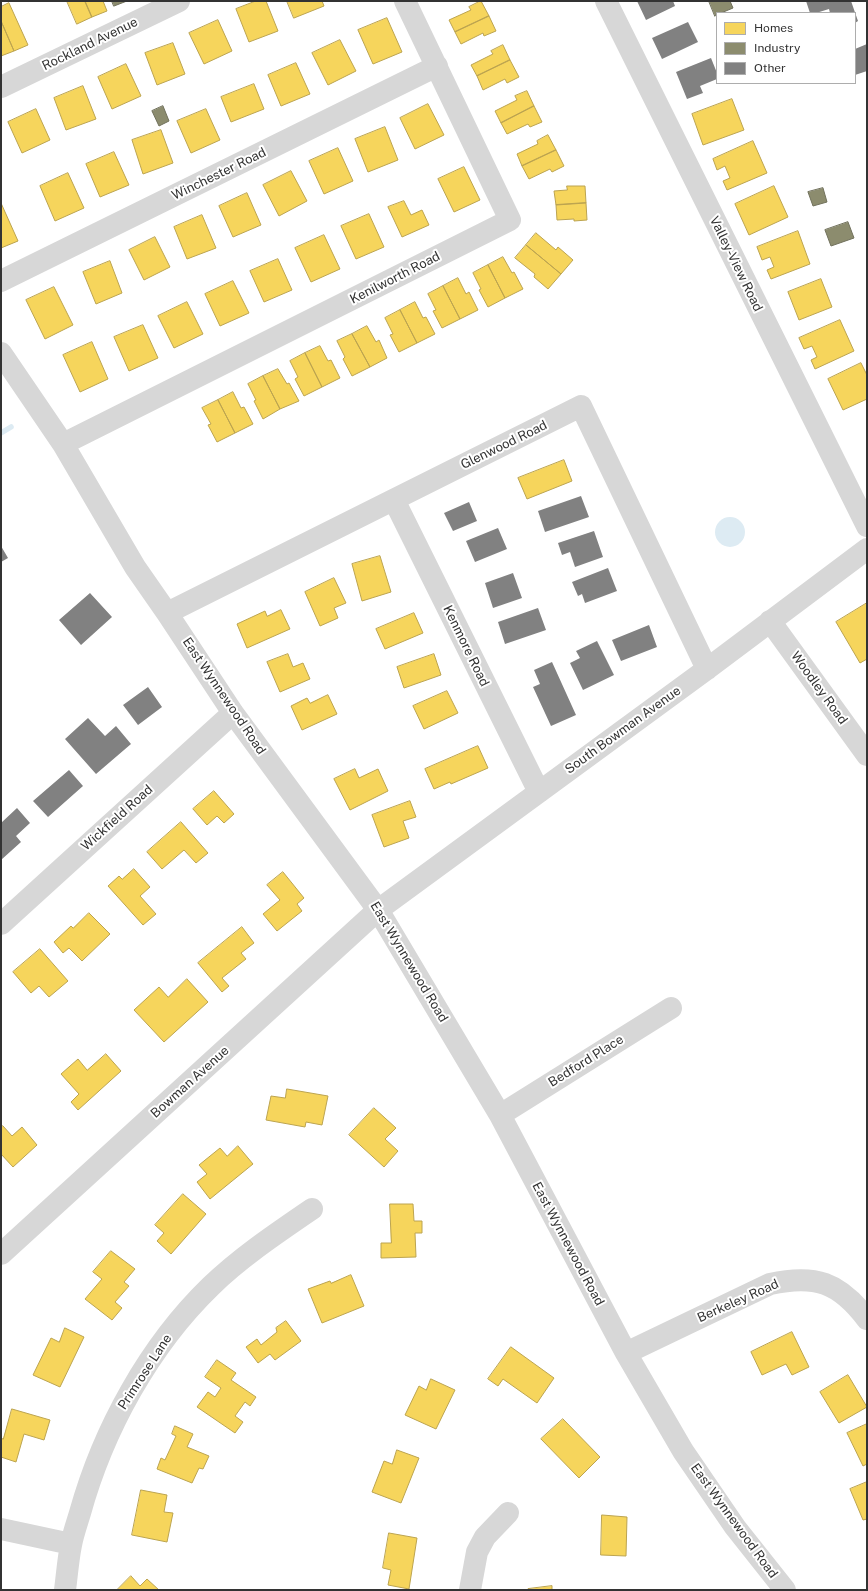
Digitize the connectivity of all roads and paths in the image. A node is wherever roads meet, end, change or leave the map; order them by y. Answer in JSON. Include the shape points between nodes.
{"nodes":[{"id":1,"x":179,"y":1,"type":"edge"},
{"id":2,"x":405,"y":1,"type":"edge"},
{"id":3,"x":606,"y":1,"type":"edge"},
{"id":4,"x":438,"y":66,"type":"junction"},
{"id":5,"x":1,"y":87,"type":"edge"},
{"id":6,"x":1,"y":281,"type":"edge"},
{"id":7,"x":1,"y":353,"type":"edge"},
{"id":8,"x":63,"y":444,"type":"junction"},
{"id":9,"x":394,"y":500,"type":"junction"},
{"id":10,"x":867,"y":526,"type":"edge"},
{"id":11,"x":867,"y":548,"type":"edge"},
{"id":12,"x":168,"y":613,"type":"junction"},
{"id":13,"x":770,"y":621,"type":"junction"},
{"id":14,"x":707,"y":669,"type":"junction"},
{"id":15,"x":233,"y":712,"type":"junction"},
{"id":16,"x":867,"y":755,"type":"edge"},
{"id":17,"x":539,"y":792,"type":"junction"},
{"id":18,"x":378,"y":910,"type":"junction"},
{"id":19,"x":1,"y":924,"type":"edge"},
{"id":20,"x":671,"y":1008,"type":"dead end"},
{"id":21,"x":500,"y":1115,"type":"junction"},
{"id":22,"x":312,"y":1209,"type":"dead end"},
{"id":23,"x":1,"y":1254,"type":"edge"},
{"id":24,"x":867,"y":1319,"type":"edge"},
{"id":25,"x":626,"y":1353,"type":"junction"},
{"id":26,"x":508,"y":1513,"type":"dead end"},
{"id":27,"x":1,"y":1529,"type":"edge"},
{"id":28,"x":71,"y":1544,"type":"junction"},
{"id":29,"x":65,"y":1590,"type":"edge"},
{"id":30,"x":470,"y":1590,"type":"edge"},
{"id":31,"x":785,"y":1590,"type":"edge"}],
"edges":[{"from":1,"to":5,"type":"street","name":"Rockland Avenue"},
{"from":2,"to":4,"type":"street","name":"Kenilworth Road"},
{"from":3,"to":10,"type":"street","name":"Valley-View Road"},
{"from":4,"to":6,"type":"street","name":"Winchester Road"},
{"from":4,"to":8,"type":"street","name":"Kenilworth Road","via":[[510,220]]},
{"from":7,"to":8,"type":"street","name":"East Wynnewood Road"},
{"from":8,"to":12,"type":"street","name":"East Wynnewood Road","via":[[135,567]]},
{"from":9,"to":12,"type":"street","name":"Glenwood Road"},
{"from":9,"to":14,"type":"street","name":"Glenwood Road","via":[[581,406]]},
{"from":9,"to":17,"type":"street","name":"Kenmore Road"},
{"from":11,"to":13,"type":"street","name":"South Bowman Avenue"},
{"from":12,"to":15,"type":"street","name":"East Wynnewood Road"},
{"from":13,"to":14,"type":"street","name":"South Bowman Avenue"},
{"from":13,"to":16,"type":"street","name":"Woodley Road"},
{"from":14,"to":17,"type":"street","name":"South Bowman Avenue"},
{"from":15,"to":18,"type":"street","name":"East Wynnewood Road"},
{"from":15,"to":19,"type":"street","name":"Wickfield Road"},
{"from":17,"to":18,"type":"street","name":"South Bowman Avenue"},
{"from":18,"to":21,"type":"street","name":"East Wynnewood Road"},
{"from":18,"to":23,"type":"street","name":"Bowman Avenue"},
{"from":20,"to":21,"type":"street","name":"Bedford Place"},
{"from":21,"to":25,"type":"street","name":"East Wynnewood Road"},
{"from":22,"to":28,"type":"street","name":"Primrose Lane","via":[[232,1267],[174,1327],[142,1373],[115,1420],[88,1481]]},
{"from":24,"to":25,"type":"street","name":"Berkeley Road","via":[[855,1303],[829,1285],[790,1279],[770,1284]]},
{"from":25,"to":31,"type":"street","name":"East Wynnewood Road","via":[[683,1451],[736,1527]]},
{"from":26,"to":30,"type":"street","via":[[485,1537],[477,1552]]},
{"from":27,"to":28,"type":"street"},
{"from":28,"to":29,"type":"street","name":"Primrose Lane"}]}
